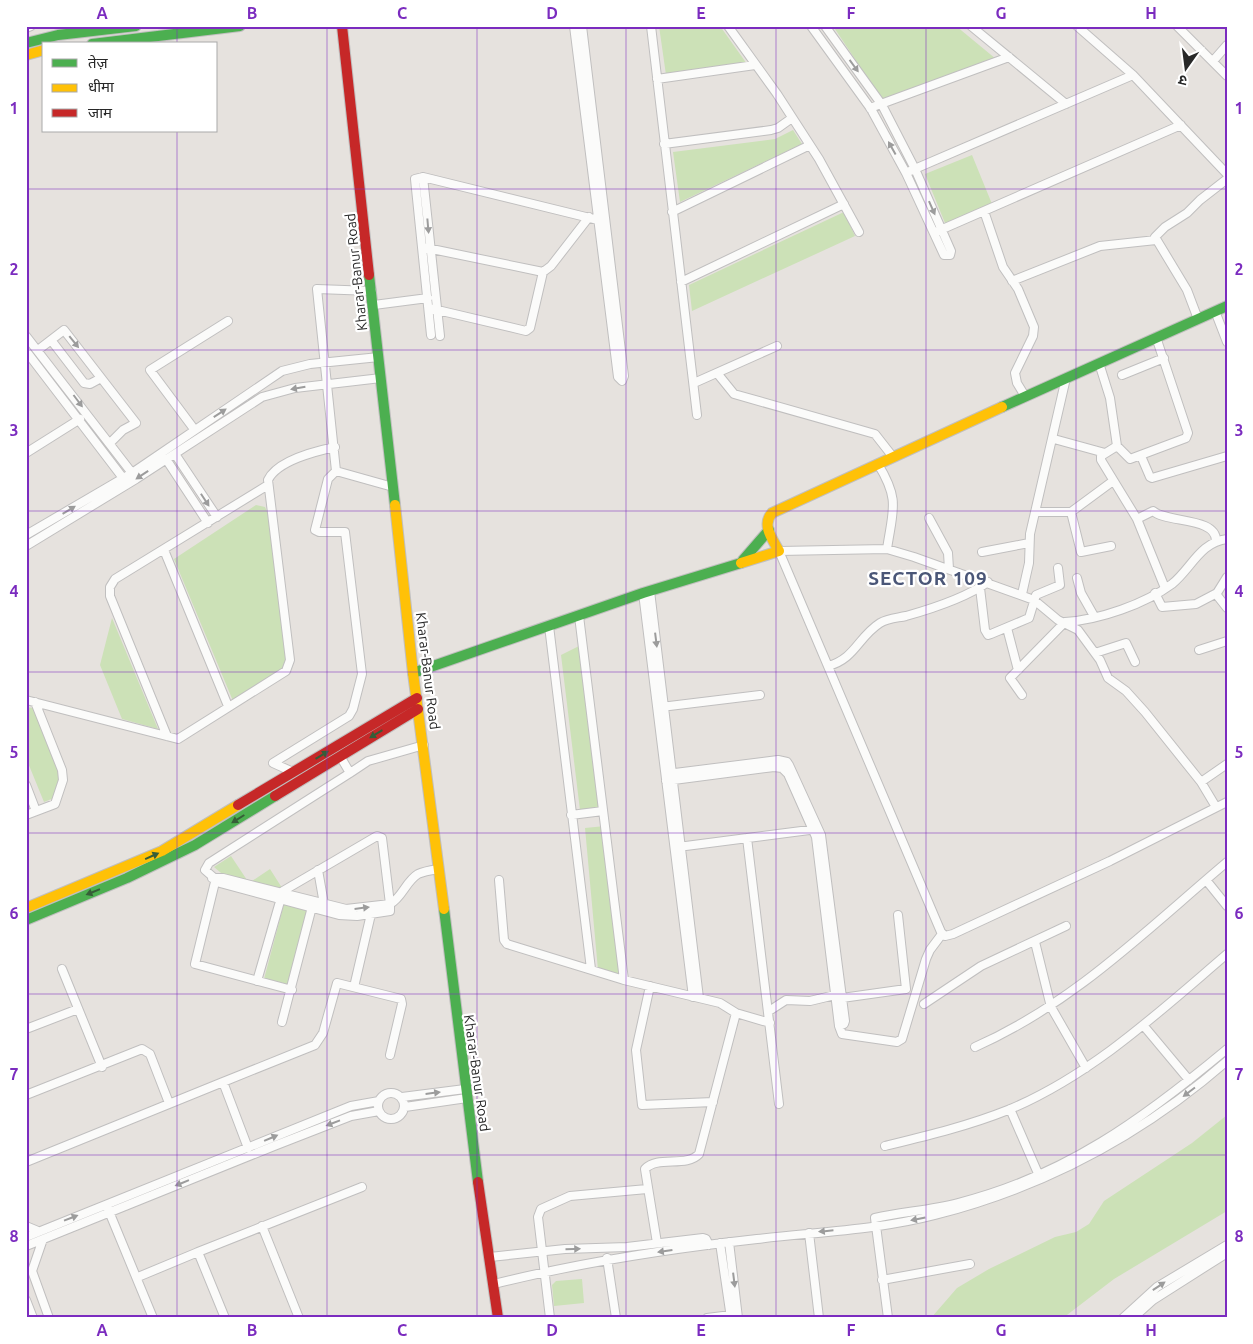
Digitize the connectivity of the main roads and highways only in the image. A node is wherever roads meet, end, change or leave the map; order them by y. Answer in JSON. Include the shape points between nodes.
{"nodes":[{"id":1,"x":136,"y":26,"type":"edge"},
{"id":2,"x":240,"y":26,"type":"edge"},
{"id":3,"x":342,"y":26,"type":"edge"},
{"id":4,"x":58,"y":31,"type":"edge"},
{"id":5,"x":108,"y":42,"type":"edge"},
{"id":6,"x":26,"y":43,"type":"edge"},
{"id":7,"x":42,"y":51,"type":"edge"},
{"id":8,"x":26,"y":55,"type":"edge"},
{"id":9,"x":1227,"y":306,"type":"edge"},
{"id":10,"x":769,"y":530,"type":"junction"},
{"id":11,"x":743,"y":560,"type":"junction"},
{"id":12,"x":413,"y":673,"type":"junction"},
{"id":13,"x":417,"y":698,"type":"junction"},
{"id":14,"x":418,"y":709,"type":"junction"},
{"id":15,"x":26,"y":908,"type":"edge"},
{"id":16,"x":26,"y":920,"type":"edge"},
{"id":17,"x":498,"y":1318,"type":"edge"}],
"edges":[{"from":1,"to":4,"type":"main road"},
{"from":2,"to":5,"type":"main road"},
{"from":3,"to":12,"type":"main road","name":"Kharar-Banur Road"},
{"from":4,"to":6,"type":"main road"},
{"from":7,"to":8,"type":"main road"},
{"from":9,"to":10,"type":"main road","via":[[772,512],[767,518]]},
{"from":10,"to":11,"type":"main road"},
{"from":10,"to":11,"type":"main road","via":[[779,551]]},
{"from":11,"to":12,"type":"main road"},
{"from":12,"to":13,"type":"main road","name":"Kharar-Banur Road"},
{"from":13,"to":14,"type":"main road","name":"Kharar-Banur Road"},
{"from":15,"to":13,"type":"main road","one_way":true,"via":[[162,851]]},
{"from":14,"to":16,"type":"main road","one_way":true,"via":[[195,845],[127,878]]},
{"from":14,"to":17,"type":"main road","name":"Kharar-Banur Road"}]}
